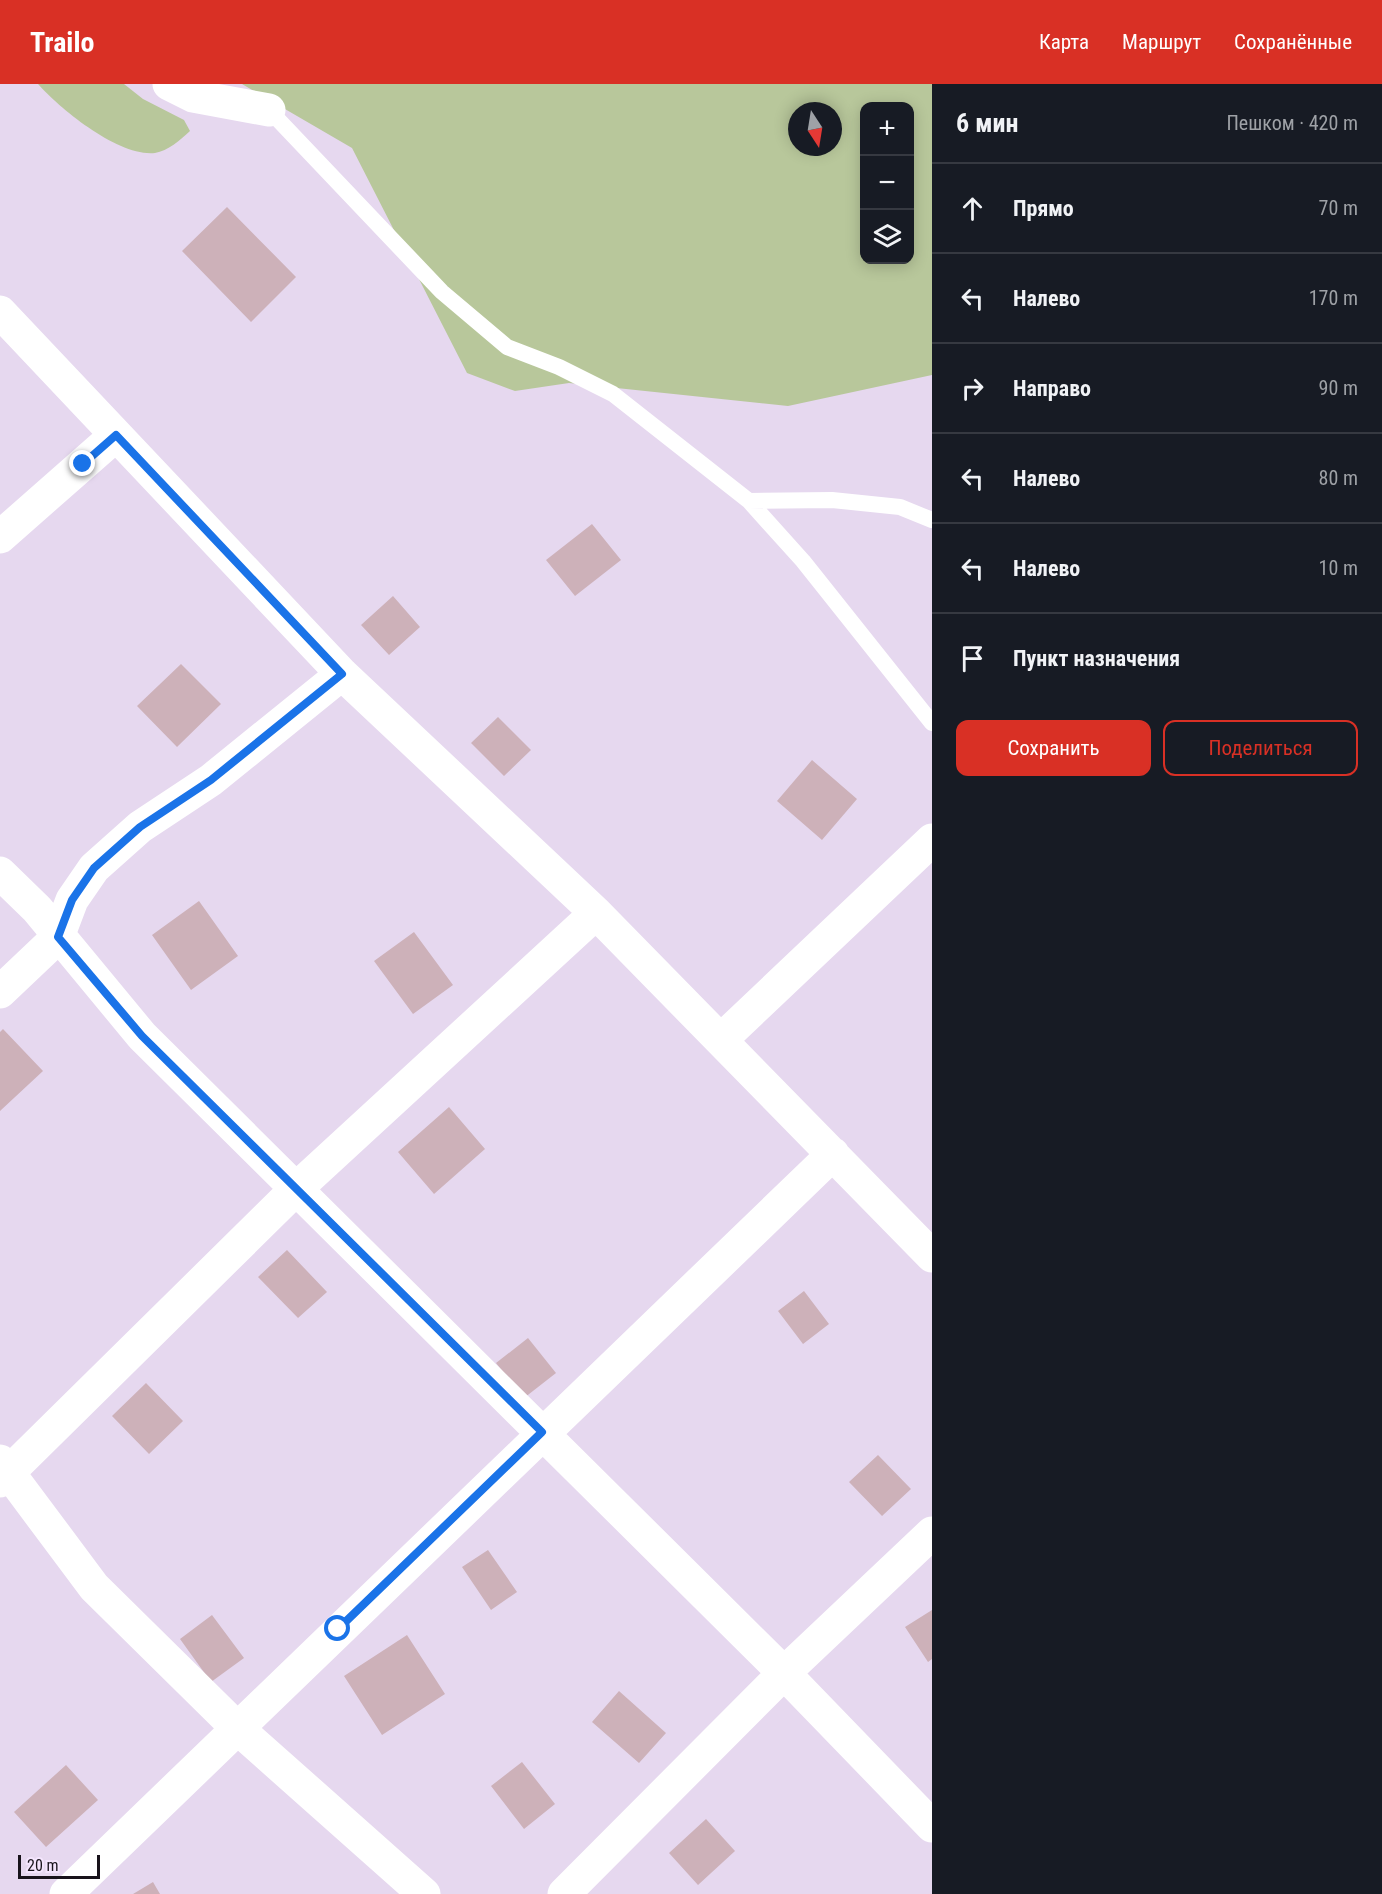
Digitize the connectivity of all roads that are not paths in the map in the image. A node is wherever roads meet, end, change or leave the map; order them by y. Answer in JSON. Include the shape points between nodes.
{"nodes":[{"id":1,"x":169,"y":84,"type":"edge"},
{"id":2,"x":269,"y":110,"type":"joint"},
{"id":3,"x":0,"y":312,"type":"edge"},
{"id":4,"x":116,"y":435,"type":"junction"},
{"id":5,"x":749,"y":501,"type":"junction"},
{"id":6,"x":932,"y":520,"type":"edge"},
{"id":7,"x":0,"y":537,"type":"edge"},
{"id":8,"x":342,"y":674,"type":"junction"},
{"id":9,"x":932,"y":723,"type":"edge"},
{"id":10,"x":932,"y":840,"type":"edge"},
{"id":11,"x":0,"y":873,"type":"edge"},
{"id":12,"x":596,"y":913,"type":"junction"},
{"id":13,"x":58,"y":937,"type":"junction"},
{"id":14,"x":0,"y":992,"type":"edge"},
{"id":15,"x":722,"y":1039,"type":"junction"},
{"id":16,"x":833,"y":1154,"type":"junction"},
{"id":17,"x":296,"y":1189,"type":"junction"},
{"id":18,"x":932,"y":1256,"type":"edge"},
{"id":19,"x":542,"y":1432,"type":"junction"},
{"id":20,"x":2,"y":1472,"type":"edge"},
{"id":21,"x":932,"y":1533,"type":"edge"},
{"id":22,"x":784,"y":1673,"type":"junction"},
{"id":23,"x":236,"y":1727,"type":"junction"},
{"id":24,"x":932,"y":1826,"type":"edge"},
{"id":25,"x":66,"y":1894,"type":"edge"},
{"id":26,"x":424,"y":1894,"type":"edge"},
{"id":27,"x":564,"y":1894,"type":"edge"}],
"edges":[{"from":1,"to":2,"type":"street","via":[[193,96]]},
{"from":2,"to":5,"type":"lane","via":[[442,292],[507,347],[613,394]]},
{"from":3,"to":4,"type":"street"},
{"from":4,"to":7,"type":"street"},
{"from":4,"to":8,"type":"street"},
{"from":5,"to":6,"type":"lane","via":[[832,500],[900,507]]},
{"from":5,"to":9,"type":"lane","via":[[803,561]]},
{"from":8,"to":12,"type":"street"},
{"from":8,"to":13,"type":"street","via":[[211,780],[140,827],[94,868],[72,900]]},
{"from":10,"to":15,"type":"street"},
{"from":11,"to":13,"type":"street","via":[[37,909]]},
{"from":12,"to":15,"type":"street"},
{"from":12,"to":17,"type":"street"},
{"from":13,"to":14,"type":"street"},
{"from":13,"to":17,"type":"street","via":[[142,1036]]},
{"from":15,"to":16,"type":"street"},
{"from":16,"to":18,"type":"street"},
{"from":16,"to":19,"type":"street"},
{"from":17,"to":19,"type":"street"},
{"from":17,"to":20,"type":"street"},
{"from":19,"to":22,"type":"street"},
{"from":19,"to":23,"type":"street"},
{"from":20,"to":23,"type":"street","via":[[94,1587]]},
{"from":21,"to":22,"type":"street"},
{"from":22,"to":24,"type":"street"},
{"from":22,"to":27,"type":"street"},
{"from":23,"to":25,"type":"street"},
{"from":23,"to":26,"type":"street"}]}
